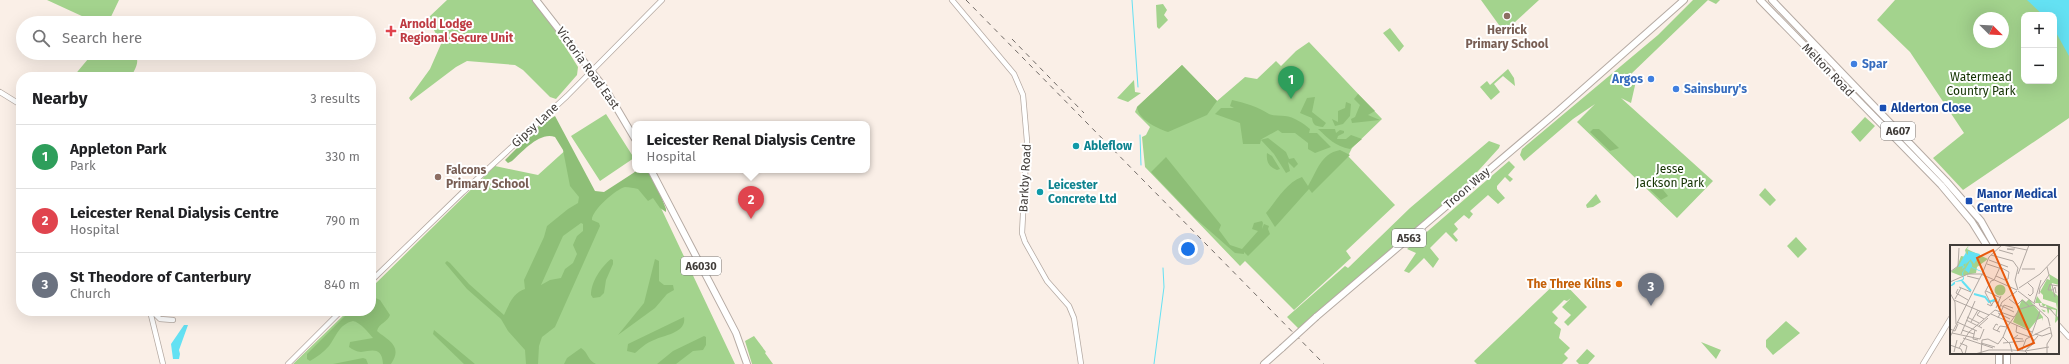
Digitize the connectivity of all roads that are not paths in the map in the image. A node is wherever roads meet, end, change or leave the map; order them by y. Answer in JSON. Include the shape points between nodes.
{"nodes":[{"id":1,"x":536,"y":0,"type":"edge"},
{"id":2,"x":662,"y":0,"type":"edge"},
{"id":3,"x":952,"y":0,"type":"edge"},
{"id":4,"x":1681,"y":0,"type":"edge"},
{"id":5,"x":1684,"y":0,"type":"edge"},
{"id":6,"x":1760,"y":0,"type":"edge"},
{"id":7,"x":1772,"y":0,"type":"edge"},
{"id":8,"x":1670,"y":12,"type":"junction"},
{"id":9,"x":1801,"y":38,"type":"junction"},
{"id":10,"x":1823,"y":54,"type":"junction"},
{"id":11,"x":592,"y":71,"type":"junction"},
{"id":12,"x":1833,"y":75,"type":"junction"},
{"id":13,"x":0,"y":92,"type":"edge"},
{"id":14,"x":16,"y":102,"type":"edge"},
{"id":15,"x":1888,"y":120,"type":"junction"},
{"id":16,"x":632,"y":133,"type":"edge"},
{"id":17,"x":1897,"y":139,"type":"junction"},
{"id":18,"x":653,"y":173,"type":"edge"},
{"id":19,"x":1986,"y":245,"type":"edge"},
{"id":20,"x":1994,"y":245,"type":"edge"},
{"id":21,"x":376,"y":277,"type":"edge"},
{"id":22,"x":152,"y":316,"type":"edge"},
{"id":23,"x":157,"y":316,"type":"edge"},
{"id":24,"x":336,"y":316,"type":"edge"},
{"id":25,"x":173,"y":320,"type":"dead end"},
{"id":26,"x":1950,"y":320,"type":"edge"},
{"id":27,"x":2059,"y":326,"type":"edge"},
{"id":28,"x":2069,"y":337,"type":"edge"},
{"id":29,"x":2000,"y":354,"type":"edge"},
{"id":30,"x":163,"y":364,"type":"edge"},
{"id":31,"x":288,"y":364,"type":"edge"},
{"id":32,"x":746,"y":364,"type":"edge"},
{"id":33,"x":1081,"y":364,"type":"edge"},
{"id":34,"x":1264,"y":364,"type":"edge"},
{"id":35,"x":1923,"y":364,"type":"edge"},
{"id":36,"x":1999,"y":364,"type":"edge"}],
"edges":[{"from":1,"to":11,"type":"highway","name":"Victoria Road East"},
{"from":2,"to":11,"type":"street","name":"Gipsy Lane"},
{"from":3,"to":33,"type":"street","name":"Barkby Road","via":[[1014,74],[1023,95],[1027,141],[1022,233],[1047,281],[1069,306],[1074,318]]},
{"from":4,"to":8,"type":"highway","name":"Troon Way"},
{"from":5,"to":8,"type":"highway","name":"Troon Way"},
{"from":6,"to":9,"type":"highway","name":"Melton Road","number":"A607"},
{"from":7,"to":9,"type":"highway","via":[[1791,21]]},
{"from":8,"to":34,"type":"highway","name":"Troon Way","number":"A563","bridge":true},
{"from":9,"to":10,"type":"highway","name":"Melton Road","number":"A607"},
{"from":9,"to":12,"type":"highway","name":"Melton Road","number":"A607"},
{"from":10,"to":12,"type":"highway","via":[[1822,59],[1833,71]]},
{"from":10,"to":15,"type":"highway","name":"Melton Road","number":"A607"},
{"from":11,"to":16,"type":"highway","name":"Victoria Road East"},
{"from":11,"to":21,"type":"street","name":"Gipsy Lane"},
{"from":12,"to":17,"type":"highway","name":"Melton Road","number":"A607"},
{"from":13,"to":14,"type":"street"},
{"from":15,"to":17,"type":"highway","name":"Melton Road","via":[[1898,136]]},
{"from":15,"to":20,"type":"highway","name":"Melton Road","number":"A607","via":[[1970,208],[1987,230]]},
{"from":17,"to":19,"type":"highway","name":"Melton Road","number":"A607","via":[[1941,185],[1972,222]]},
{"from":18,"to":32,"type":"highway","number":"A6030","via":[[736,333]]},
{"from":22,"to":30,"type":"street"},
{"from":23,"to":25,"type":"street","via":[[160,319]]},
{"from":24,"to":31,"type":"street"},
{"from":26,"to":35,"type":"street"},
{"from":27,"to":28,"type":"street"},
{"from":29,"to":36,"type":"highway"}]}
